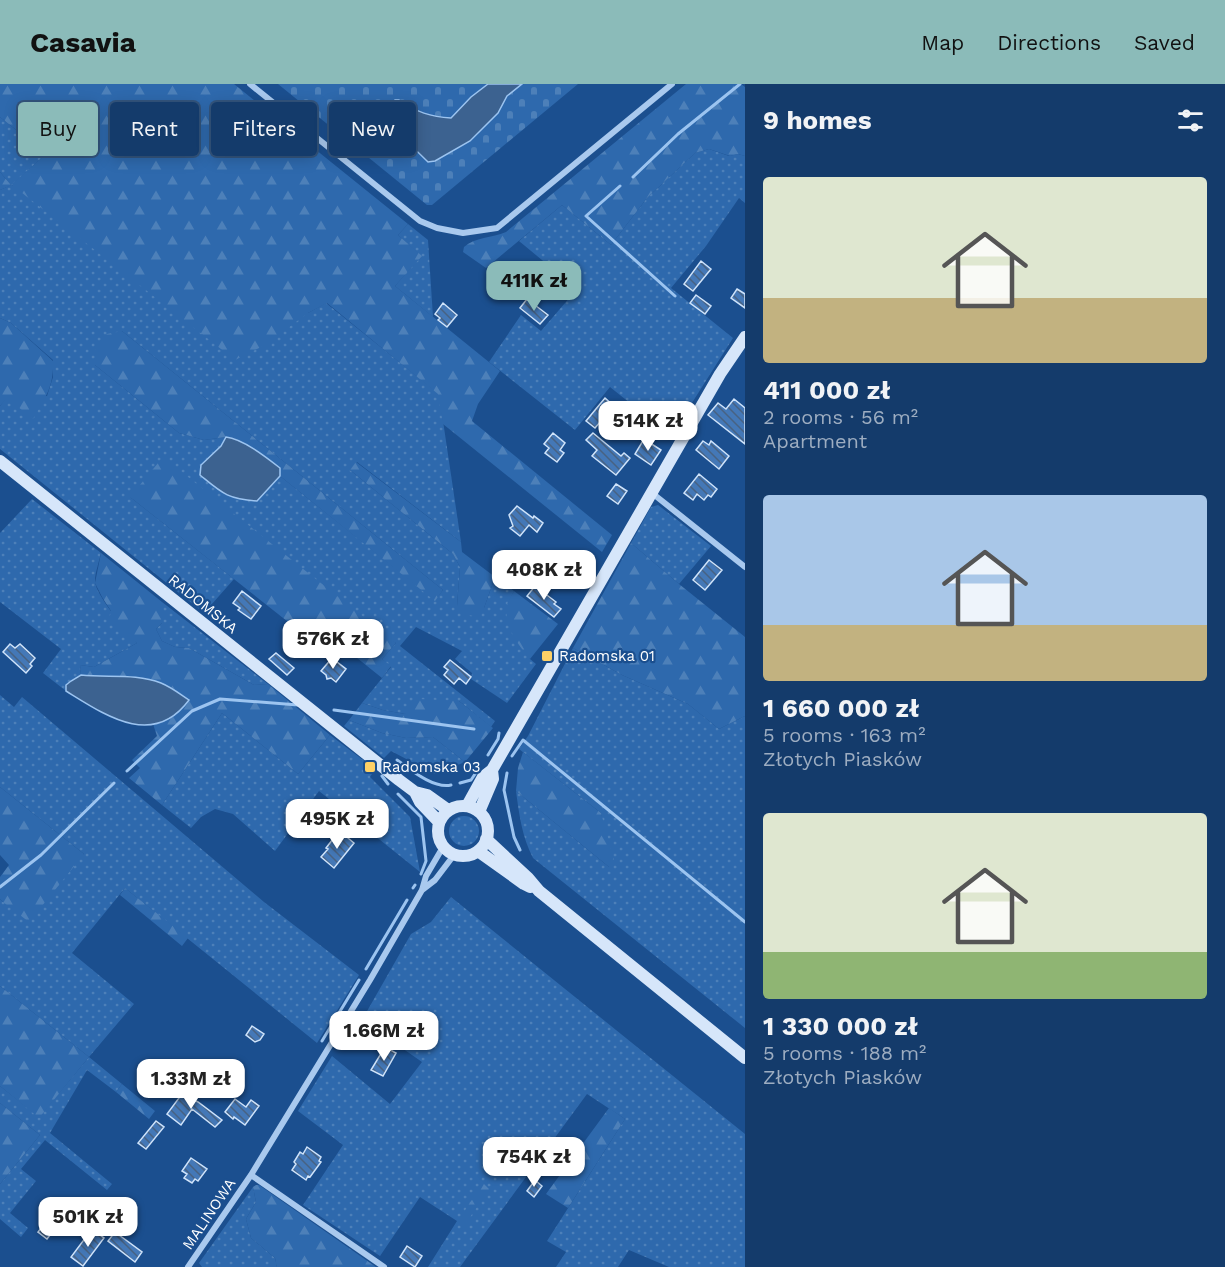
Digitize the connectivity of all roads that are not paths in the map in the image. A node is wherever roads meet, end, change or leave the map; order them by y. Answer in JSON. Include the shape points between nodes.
{"nodes":[{"id":1,"x":250,"y":84,"type":"edge"},
{"id":2,"x":672,"y":84,"type":"edge"},
{"id":3,"x":745,"y":337,"type":"edge"},
{"id":4,"x":0,"y":461,"type":"edge"},
{"id":5,"x":652,"y":493,"type":"junction"},
{"id":6,"x":745,"y":567,"type":"edge"},
{"id":7,"x":492,"y":770,"type":"junction"},
{"id":8,"x":415,"y":792,"type":"junction"},
{"id":9,"x":466,"y":806,"type":"junction"},
{"id":10,"x":448,"y":810,"type":"junction"},
{"id":11,"x":478,"y":812,"type":"junction"},
{"id":12,"x":439,"y":822,"type":"junction"},
{"id":13,"x":486,"y":838,"type":"junction"},
{"id":14,"x":443,"y":847,"type":"junction"},
{"id":15,"x":478,"y":851,"type":"junction"},
{"id":16,"x":454,"y":855,"type":"junction"},
{"id":17,"x":422,"y":890,"type":"junction"},
{"id":18,"x":539,"y":891,"type":"junction"},
{"id":19,"x":745,"y":1058,"type":"edge"},
{"id":20,"x":251,"y":1175,"type":"junction"},
{"id":21,"x":188,"y":1267,"type":"edge"},
{"id":22,"x":384,"y":1267,"type":"edge"}],
"edges":[{"from":1,"to":2,"type":"street","via":[[420,221],[463,233],[497,228]]},
{"from":3,"to":5,"type":"street"},
{"from":4,"to":8,"type":"street","name":"RADOMSKA"},
{"from":5,"to":6,"type":"street"},
{"from":5,"to":7,"type":"street"},
{"from":7,"to":9,"type":"street","via":[[483,777]]},
{"from":7,"to":11,"type":"street","via":[[493,779]]},
{"from":8,"to":10,"type":"street","name":"RADOMSKA","via":[[427,795]]},
{"from":8,"to":12,"type":"street","name":"RADOMSKA"},
{"from":9,"to":10,"type":"street"},
{"from":9,"to":11,"type":"street"},
{"from":10,"to":12,"type":"street"},
{"from":11,"to":13,"type":"street","via":[[488,828]]},
{"from":12,"to":14,"type":"street","via":[[437,835]]},
{"from":13,"to":15,"type":"street"},
{"from":13,"to":18,"type":"street"},
{"from":14,"to":16,"type":"street"},
{"from":14,"to":17,"type":"street"},
{"from":15,"to":16,"type":"street"},
{"from":15,"to":18,"type":"street"},
{"from":16,"to":17,"type":"street"},
{"from":17,"to":20,"type":"street","name":"MALINOWA"},
{"from":18,"to":19,"type":"street"},
{"from":20,"to":21,"type":"street","name":"MALINOWA"},
{"from":20,"to":22,"type":"street"}]}
